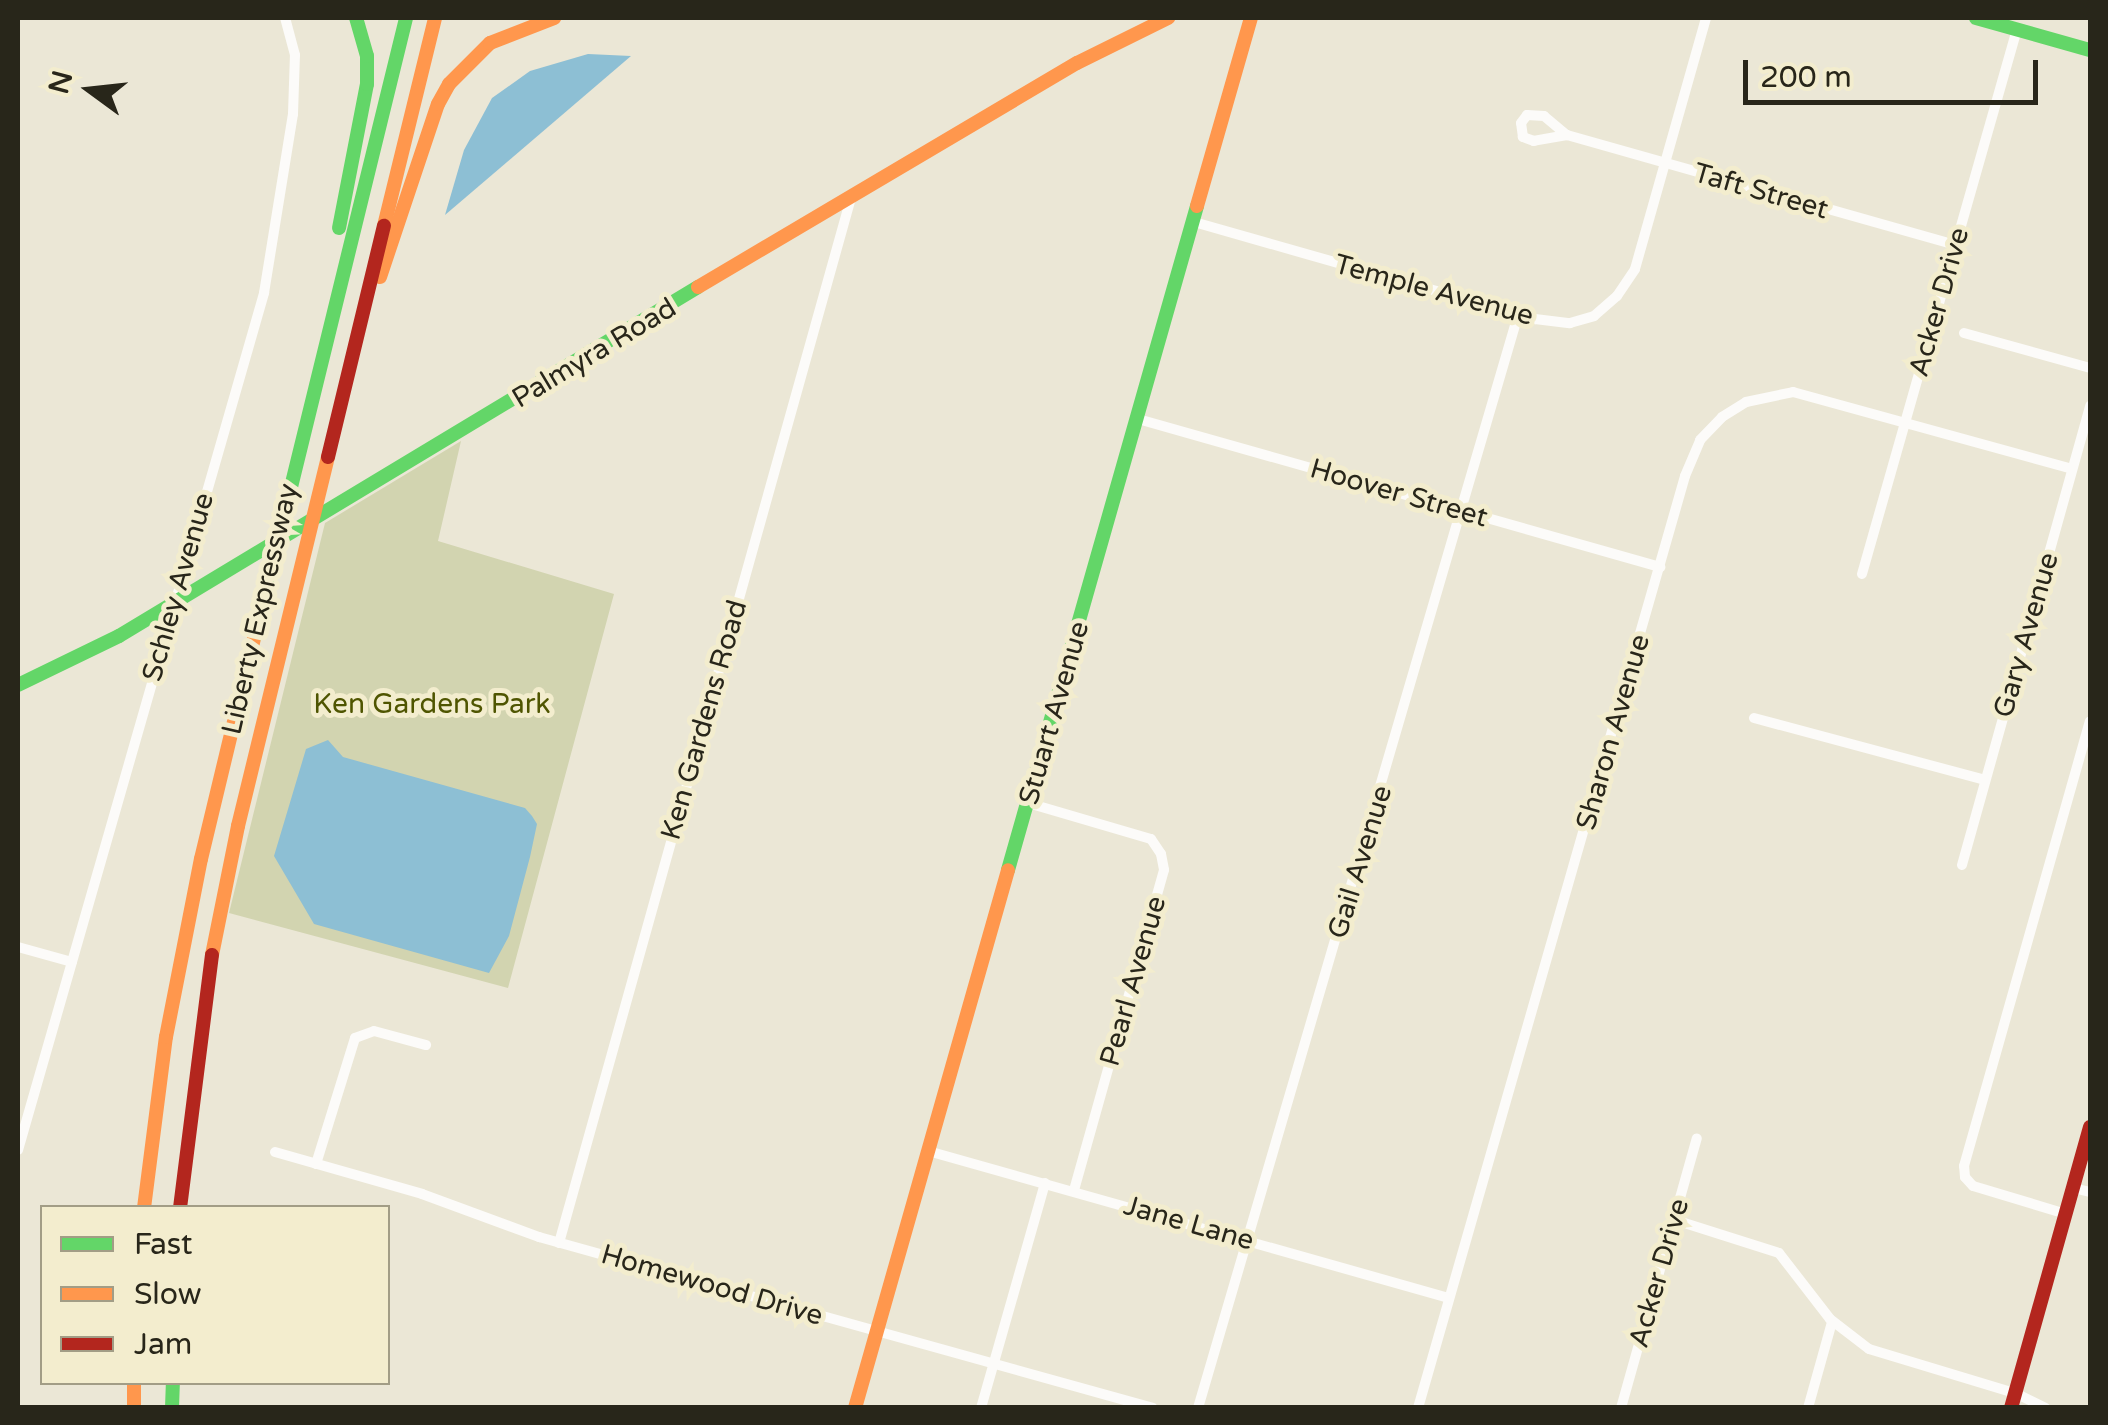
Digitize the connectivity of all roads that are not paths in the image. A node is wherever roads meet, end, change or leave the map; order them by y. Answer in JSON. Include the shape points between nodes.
{"nodes":[{"id":1,"x":285,"y":18,"type":"edge"},
{"id":2,"x":356,"y":18,"type":"edge"},
{"id":3,"x":406,"y":18,"type":"edge"},
{"id":4,"x":435,"y":18,"type":"edge"},
{"id":5,"x":554,"y":18,"type":"edge"},
{"id":6,"x":1168,"y":18,"type":"edge"},
{"id":7,"x":1251,"y":18,"type":"edge"},
{"id":8,"x":1706,"y":18,"type":"edge"},
{"id":9,"x":1976,"y":18,"type":"edge"},
{"id":10,"x":2017,"y":29,"type":"junction"},
{"id":11,"x":2090,"y":50,"type":"edge"},
{"id":12,"x":1568,"y":135,"type":"dead end"},
{"id":13,"x":1665,"y":164,"type":"junction"},
{"id":14,"x":851,"y":198,"type":"junction"},
{"id":15,"x":1194,"y":222,"type":"junction"},
{"id":16,"x":346,"y":224,"type":"junction"},
{"id":17,"x":390,"y":224,"type":"junction"},
{"id":18,"x":1955,"y":245,"type":"junction"},
{"id":19,"x":1518,"y":315,"type":"junction"},
{"id":20,"x":1964,"y":333,"type":"dead end"},
{"id":21,"x":2090,"y":368,"type":"edge"},
{"id":22,"x":2090,"y":406,"type":"edge"},
{"id":23,"x":1138,"y":420,"type":"junction"},
{"id":24,"x":1906,"y":422,"type":"junction"},
{"id":25,"x":2072,"y":469,"type":"junction"},
{"id":26,"x":1460,"y":510,"type":"junction"},
{"id":27,"x":1660,"y":566,"type":"junction"},
{"id":28,"x":1862,"y":574,"type":"dead end"},
{"id":29,"x":172,"y":603,"type":"junction"},
{"id":30,"x":18,"y":684,"type":"edge"},
{"id":31,"x":1754,"y":718,"type":"dead end"},
{"id":32,"x":2090,"y":722,"type":"edge"},
{"id":33,"x":1986,"y":780,"type":"junction"},
{"id":34,"x":1028,"y":803,"type":"junction"},
{"id":35,"x":1962,"y":865,"type":"dead end"},
{"id":36,"x":18,"y":947,"type":"edge"},
{"id":37,"x":72,"y":962,"type":"junction"},
{"id":38,"x":426,"y":1044,"type":"dead end"},
{"id":39,"x":2090,"y":1127,"type":"edge"},
{"id":40,"x":1697,"y":1138,"type":"dead end"},
{"id":41,"x":18,"y":1150,"type":"edge"},
{"id":42,"x":928,"y":1151,"type":"junction"},
{"id":43,"x":274,"y":1152,"type":"dead end"},
{"id":44,"x":316,"y":1164,"type":"junction"},
{"id":45,"x":1045,"y":1183,"type":"junction"},
{"id":46,"x":2073,"y":1188,"type":"junction"},
{"id":47,"x":1074,"y":1190,"type":"junction"},
{"id":48,"x":2090,"y":1192,"type":"edge"},
{"id":49,"x":144,"y":1205,"type":"edge"},
{"id":50,"x":180,"y":1205,"type":"edge"},
{"id":51,"x":2066,"y":1214,"type":"junction"},
{"id":52,"x":1675,"y":1220,"type":"junction"},
{"id":53,"x":1246,"y":1240,"type":"junction"},
{"id":54,"x":558,"y":1243,"type":"junction"},
{"id":55,"x":1449,"y":1298,"type":"junction"},
{"id":56,"x":1832,"y":1322,"type":"junction"},
{"id":57,"x":877,"y":1330,"type":"junction"},
{"id":58,"x":994,"y":1362,"type":"junction"},
{"id":59,"x":2013,"y":1400,"type":"edge"},
{"id":60,"x":855,"y":1408,"type":"edge"},
{"id":61,"x":981,"y":1408,"type":"edge"},
{"id":62,"x":1153,"y":1408,"type":"edge"},
{"id":63,"x":1198,"y":1408,"type":"edge"},
{"id":64,"x":1418,"y":1408,"type":"edge"},
{"id":65,"x":1621,"y":1408,"type":"edge"},
{"id":66,"x":1808,"y":1408,"type":"edge"},
{"id":67,"x":2046,"y":1408,"type":"edge"}],
"edges":[{"from":1,"to":29,"type":"street","name":"Schley Avenue","via":[[295,54],[293,114],[264,293]]},
{"from":2,"to":16,"type":"main road","via":[[367,84]]},
{"from":3,"to":16,"type":"main road"},
{"from":4,"to":17,"type":"main road"},
{"from":5,"to":17,"type":"main road","via":[[490,43],[460,69],[438,104]]},
{"from":6,"to":14,"type":"main road","name":"Palmyra Road","via":[[1077,63]]},
{"from":7,"to":15,"type":"main road","name":"Stuart Avenue"},
{"from":8,"to":13,"type":"street","name":"Temple Avenue"},
{"from":9,"to":10,"type":"main road"},
{"from":10,"to":11,"type":"main road"},
{"from":10,"to":18,"type":"street","name":"Acker Drive"},
{"from":12,"to":13,"type":"street","name":"Taft Street"},
{"from":13,"to":18,"type":"street","name":"Taft Street"},
{"from":13,"to":19,"type":"street","name":"Temple Avenue","via":[[1635,269],[1605,309],[1570,323]]},
{"from":14,"to":29,"type":"main road","name":"Palmyra Road"},
{"from":14,"to":54,"type":"street","name":"Ken Gardens Road"},
{"from":15,"to":19,"type":"street","name":"Temple Avenue"},
{"from":15,"to":23,"type":"main road","name":"Stuart Avenue"},
{"from":16,"to":49,"type":"main road","name":"Liberty Expressway","via":[[175,989]]},
{"from":17,"to":50,"type":"main road","name":"Liberty Expressway","via":[[341,396],[220,910]]},
{"from":18,"to":24,"type":"street","name":"Acker Drive"},
{"from":19,"to":26,"type":"street","name":"Gail Avenue"},
{"from":20,"to":21,"type":"street"},
{"from":22,"to":25,"type":"street","name":"Gary Avenue"},
{"from":23,"to":26,"type":"street","name":"Hoover Street"},
{"from":23,"to":34,"type":"main road","name":"Stuart Avenue"},
{"from":24,"to":25,"type":"street","name":"Sharon Avenue"},
{"from":24,"to":27,"type":"street","name":"Sharon Avenue","via":[[1793,392],[1734,408],[1700,440]]},
{"from":24,"to":28,"type":"street","name":"Acker Drive"},
{"from":25,"to":33,"type":"street","name":"Gary Avenue"},
{"from":26,"to":27,"type":"street","name":"Hoover Street"},
{"from":26,"to":53,"type":"street","name":"Gail Avenue"},
{"from":27,"to":55,"type":"street","name":"Sharon Avenue"},
{"from":29,"to":30,"type":"main road","name":"Palmyra Road"},
{"from":29,"to":37,"type":"street","name":"Schley Avenue"},
{"from":31,"to":33,"type":"street"},
{"from":32,"to":51,"type":"street","via":[[1964,1166],[1974,1186]]},
{"from":33,"to":35,"type":"street","name":"Gary Avenue"},
{"from":34,"to":42,"type":"main road","name":"Stuart Avenue"},
{"from":34,"to":47,"type":"street","name":"Pearl Avenue","via":[[1151,840],[1164,870]]},
{"from":36,"to":37,"type":"street"},
{"from":37,"to":41,"type":"street","name":"Schley Avenue"},
{"from":38,"to":44,"type":"street","via":[[374,1031],[355,1038]]},
{"from":39,"to":46,"type":"main road"},
{"from":40,"to":52,"type":"street","name":"Acker Drive"},
{"from":42,"to":45,"type":"street","name":"Jane Lane"},
{"from":42,"to":57,"type":"main road","name":"Stuart Avenue"},
{"from":43,"to":44,"type":"street","name":"Homewood Drive"},
{"from":44,"to":54,"type":"street","name":"Homewood Drive"},
{"from":45,"to":47,"type":"street","name":"Jane Lane"},
{"from":45,"to":58,"type":"street"},
{"from":46,"to":48,"type":"street"},
{"from":46,"to":51,"type":"main road"},
{"from":47,"to":53,"type":"street","name":"Jane Lane"},
{"from":51,"to":59,"type":"main road"},
{"from":52,"to":56,"type":"street","via":[[1779,1253]]},
{"from":52,"to":65,"type":"street","name":"Acker Drive"},
{"from":53,"to":55,"type":"street","name":"Jane Lane"},
{"from":53,"to":63,"type":"street","name":"Gail Avenue"},
{"from":54,"to":57,"type":"street","name":"Homewood Drive"},
{"from":55,"to":64,"type":"street","name":"Sharon Avenue"},
{"from":56,"to":59,"type":"street","via":[[1888,1356]]},
{"from":56,"to":66,"type":"street"},
{"from":57,"to":58,"type":"street","name":"Homewood Drive"},
{"from":57,"to":60,"type":"main road","name":"Stuart Avenue"},
{"from":58,"to":61,"type":"street"},
{"from":58,"to":62,"type":"street","name":"Homewood Drive"},
{"from":59,"to":67,"type":"street"}]}
